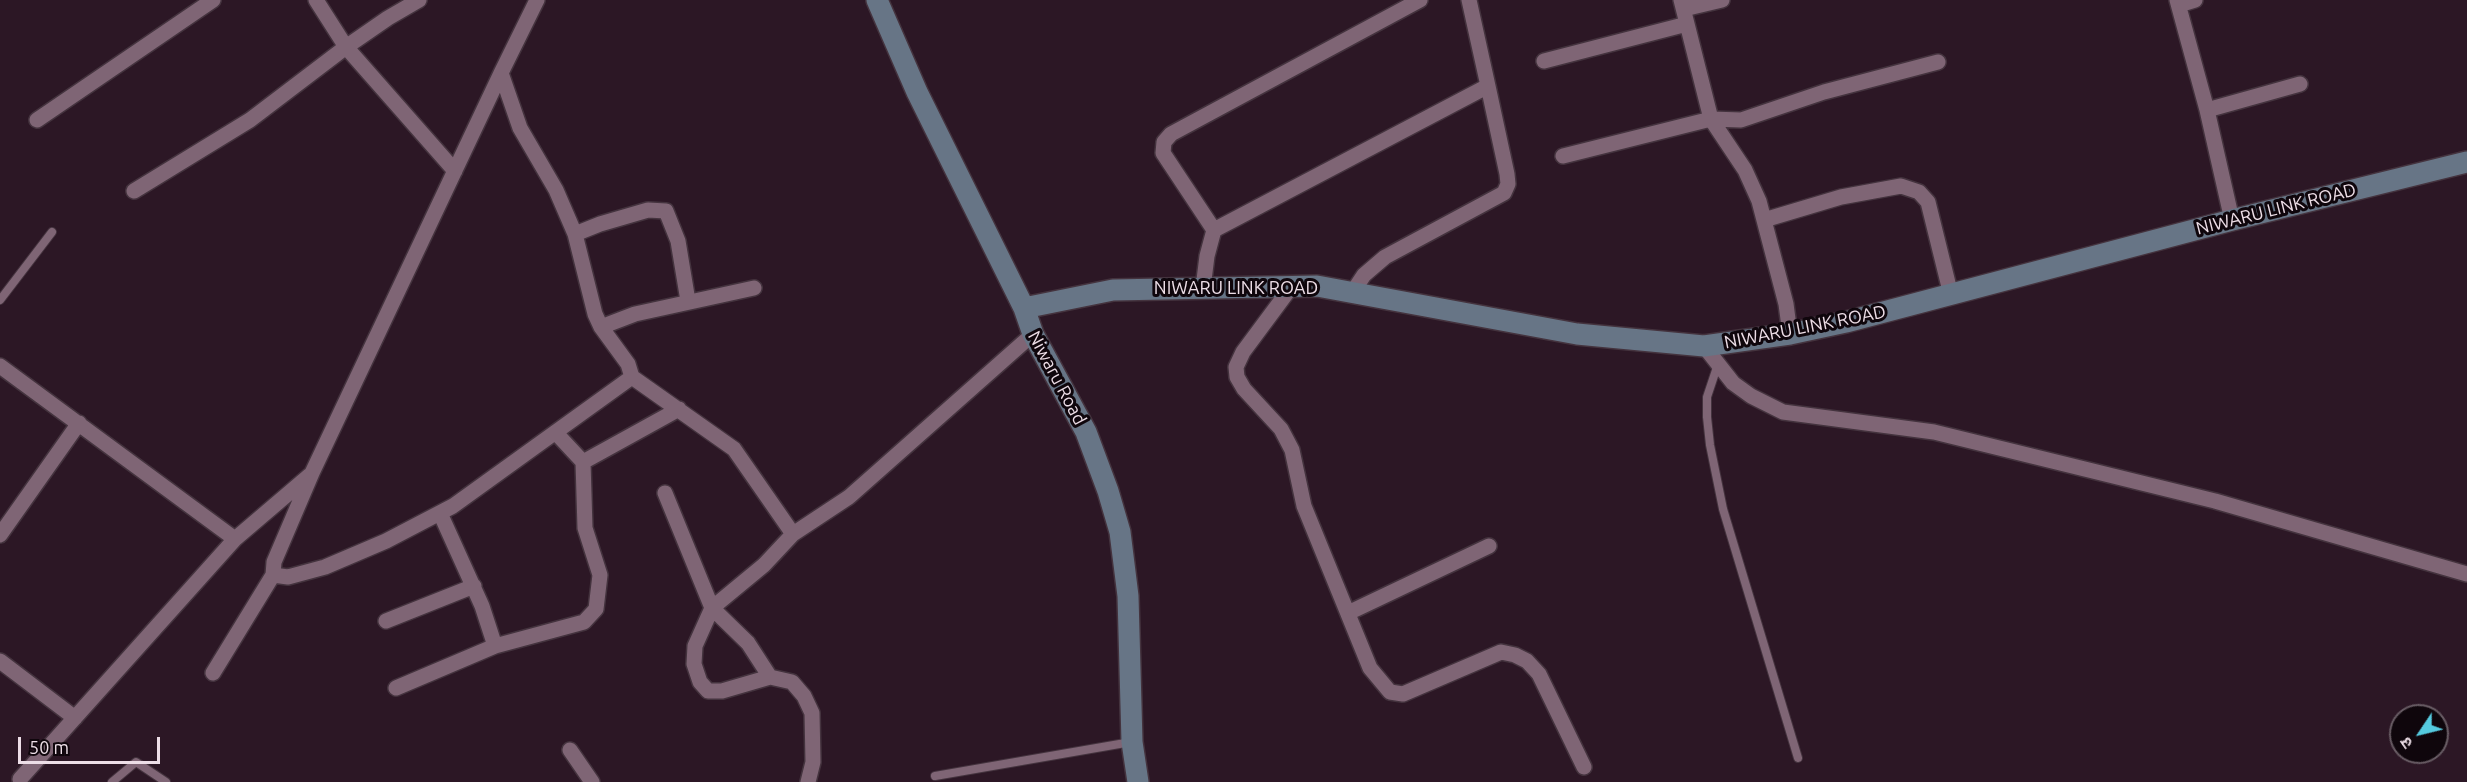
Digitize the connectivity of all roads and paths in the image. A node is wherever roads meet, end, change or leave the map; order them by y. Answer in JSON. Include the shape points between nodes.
{"nodes":[{"id":1,"x":213,"y":0,"type":"edge"},
{"id":2,"x":316,"y":0,"type":"edge"},
{"id":3,"x":419,"y":0,"type":"edge"},
{"id":4,"x":537,"y":0,"type":"edge"},
{"id":5,"x":877,"y":0,"type":"edge"},
{"id":6,"x":1420,"y":0,"type":"edge"},
{"id":7,"x":1469,"y":0,"type":"edge"},
{"id":8,"x":1722,"y":0,"type":"edge"},
{"id":9,"x":2195,"y":0,"type":"edge"},
{"id":10,"x":2178,"y":2,"type":"edge"},
{"id":11,"x":1684,"y":11,"type":"edge"},
{"id":12,"x":346,"y":47,"type":"junction"},
{"id":13,"x":1544,"y":61,"type":"dead end"},
{"id":14,"x":1938,"y":63,"type":"dead end"},
{"id":15,"x":501,"y":73,"type":"junction"},
{"id":16,"x":2300,"y":84,"type":"dead end"},
{"id":17,"x":1488,"y":86,"type":"junction"},
{"id":18,"x":2207,"y":110,"type":"junction"},
{"id":19,"x":1711,"y":118,"type":"junction"},
{"id":20,"x":37,"y":120,"type":"dead end"},
{"id":21,"x":1563,"y":156,"type":"dead end"},
{"id":22,"x":2467,"y":162,"type":"edge"},
{"id":23,"x":455,"y":171,"type":"junction"},
{"id":24,"x":134,"y":191,"type":"dead end"},
{"id":25,"x":1764,"y":220,"type":"junction"},
{"id":26,"x":2232,"y":220,"type":"junction"},
{"id":27,"x":1214,"y":230,"type":"junction"},
{"id":28,"x":52,"y":232,"type":"dead end"},
{"id":29,"x":575,"y":234,"type":"junction"},
{"id":30,"x":1292,"y":286,"type":"junction"},
{"id":31,"x":754,"y":288,"type":"dead end"},
{"id":32,"x":1203,"y":288,"type":"junction"},
{"id":33,"x":1352,"y":292,"type":"junction"},
{"id":34,"x":1950,"y":295,"type":"junction"},
{"id":35,"x":0,"y":300,"type":"edge"},
{"id":36,"x":688,"y":301,"type":"junction"},
{"id":37,"x":1023,"y":308,"type":"junction"},
{"id":38,"x":601,"y":327,"type":"junction"},
{"id":39,"x":1033,"y":334,"type":"junction"},
{"id":40,"x":1790,"y":334,"type":"junction"},
{"id":41,"x":1704,"y":346,"type":"junction"},
{"id":42,"x":1718,"y":364,"type":"junction"},
{"id":43,"x":0,"y":366,"type":"edge"},
{"id":44,"x":632,"y":377,"type":"junction"},
{"id":45,"x":680,"y":409,"type":"junction"},
{"id":46,"x":79,"y":423,"type":"junction"},
{"id":47,"x":556,"y":433,"type":"junction"},
{"id":48,"x":583,"y":462,"type":"junction"},
{"id":49,"x":312,"y":473,"type":"junction"},
{"id":50,"x":665,"y":493,"type":"dead end"},
{"id":51,"x":441,"y":513,"type":"junction"},
{"id":52,"x":793,"y":534,"type":"junction"},
{"id":53,"x":0,"y":535,"type":"edge"},
{"id":54,"x":234,"y":538,"type":"junction"},
{"id":55,"x":1489,"y":546,"type":"dead end"},
{"id":56,"x":273,"y":574,"type":"junction"},
{"id":57,"x":2467,"y":574,"type":"edge"},
{"id":58,"x":474,"y":586,"type":"junction"},
{"id":59,"x":712,"y":608,"type":"junction"},
{"id":60,"x":1348,"y":613,"type":"junction"},
{"id":61,"x":386,"y":621,"type":"dead end"},
{"id":62,"x":495,"y":646,"type":"junction"},
{"id":63,"x":0,"y":661,"type":"edge"},
{"id":64,"x":213,"y":673,"type":"dead end"},
{"id":65,"x":770,"y":677,"type":"junction"},
{"id":66,"x":396,"y":688,"type":"dead end"},
{"id":67,"x":75,"y":718,"type":"junction"},
{"id":68,"x":1132,"y":742,"type":"junction"},
{"id":69,"x":570,"y":750,"type":"dead end"},
{"id":70,"x":1798,"y":758,"type":"dead end"},
{"id":71,"x":1584,"y":767,"type":"dead end"},
{"id":72,"x":935,"y":776,"type":"dead end"},
{"id":73,"x":20,"y":779,"type":"dead end"},
{"id":74,"x":112,"y":782,"type":"edge"},
{"id":75,"x":166,"y":782,"type":"edge"},
{"id":76,"x":592,"y":782,"type":"edge"},
{"id":77,"x":808,"y":782,"type":"edge"},
{"id":78,"x":1138,"y":782,"type":"edge"}],
"edges":[{"from":1,"to":20,"type":"street"},
{"from":2,"to":12,"type":"street"},
{"from":3,"to":12,"type":"street"},
{"from":4,"to":15,"type":"street"},
{"from":5,"to":37,"type":"street","name":"Niwaru Road","via":[[917,92]]},
{"from":6,"to":27,"type":"street","via":[[1171,134],[1164,142],[1163,153]]},
{"from":7,"to":17,"type":"street"},
{"from":8,"to":11,"type":"street"},
{"from":9,"to":10,"type":"street"},
{"from":10,"to":18,"type":"street"},
{"from":11,"to":13,"type":"street"},
{"from":11,"to":19,"type":"street"},
{"from":12,"to":23,"type":"street"},
{"from":12,"to":24,"type":"street","via":[[250,120]]},
{"from":14,"to":19,"type":"street","via":[[1824,92],[1742,120]]},
{"from":15,"to":23,"type":"street"},
{"from":15,"to":29,"type":"street","via":[[520,128],[556,190]]},
{"from":16,"to":18,"type":"street"},
{"from":17,"to":27,"type":"street"},
{"from":17,"to":33,"type":"street","via":[[1508,174],[1504,193],[1385,257]]},
{"from":18,"to":26,"type":"street"},
{"from":19,"to":21,"type":"street"},
{"from":19,"to":25,"type":"street","via":[[1745,170]]},
{"from":22,"to":26,"type":"street","name":"NIWARU LINK ROAD"},
{"from":23,"to":49,"type":"street"},
{"from":25,"to":34,"type":"street","via":[[1841,197],[1901,186],[1919,192],[1928,202]]},
{"from":25,"to":40,"type":"street"},
{"from":26,"to":34,"type":"street","name":"NIWARU LINK ROAD"},
{"from":27,"to":32,"type":"street"},
{"from":28,"to":35,"type":"lane"},
{"from":29,"to":36,"type":"street","via":[[648,210],[666,211],[678,241]]},
{"from":29,"to":38,"type":"street"},
{"from":30,"to":32,"type":"street","name":"NIWARU LINK ROAD"},
{"from":30,"to":33,"type":"street","name":"NIWARU LINK ROAD"},
{"from":30,"to":60,"type":"street","via":[[1243,352],[1236,367],[1237,377],[1281,429],[1292,450],[1304,506]]},
{"from":31,"to":36,"type":"street"},
{"from":32,"to":37,"type":"street","name":"NIWARU LINK ROAD","via":[[1113,290]]},
{"from":33,"to":41,"type":"street","name":"NIWARU LINK ROAD","via":[[1577,334]]},
{"from":34,"to":40,"type":"street","name":"NIWARU LINK ROAD"},
{"from":36,"to":38,"type":"street"},
{"from":37,"to":39,"type":"street","name":"Niwaru Road"},
{"from":38,"to":44,"type":"street","via":[[628,364]]},
{"from":39,"to":52,"type":"street","via":[[849,498]]},
{"from":39,"to":68,"type":"street","name":"Niwaru Road","via":[[1086,432],[1120,532],[1128,596]]},
{"from":40,"to":41,"type":"street","name":"NIWARU LINK ROAD"},
{"from":41,"to":42,"type":"street"},
{"from":42,"to":57,"type":"street","via":[[1733,383],[1783,412],[1934,432],[2215,501]]},
{"from":42,"to":70,"type":"lane","via":[[1707,397],[1710,445],[1723,509]]},
{"from":43,"to":46,"type":"street"},
{"from":44,"to":45,"type":"street"},
{"from":44,"to":47,"type":"street"},
{"from":45,"to":48,"type":"street"},
{"from":45,"to":52,"type":"street","via":[[734,449]]},
{"from":46,"to":53,"type":"street"},
{"from":46,"to":54,"type":"street"},
{"from":47,"to":48,"type":"street"},
{"from":47,"to":51,"type":"street"},
{"from":48,"to":62,"type":"street","via":[[585,528],[600,575],[596,609],[584,621]]},
{"from":49,"to":54,"type":"street"},
{"from":49,"to":56,"type":"street","via":[[274,562]]},
{"from":50,"to":59,"type":"street"},
{"from":51,"to":56,"type":"street","via":[[325,567],[288,577]]},
{"from":51,"to":58,"type":"street"},
{"from":52,"to":59,"type":"street","via":[[764,565]]},
{"from":54,"to":67,"type":"street"},
{"from":55,"to":60,"type":"street"},
{"from":56,"to":64,"type":"street"},
{"from":58,"to":61,"type":"street"},
{"from":58,"to":62,"type":"street"},
{"from":59,"to":65,"type":"street","via":[[748,643]]},
{"from":59,"to":65,"type":"street","via":[[695,646],[694,664],[700,682],[708,691],[722,691]]},
{"from":60,"to":71,"type":"street","via":[[1371,668],[1390,692],[1403,694],[1501,652],[1527,661],[1539,674]]},
{"from":62,"to":66,"type":"street"},
{"from":63,"to":67,"type":"street"},
{"from":65,"to":77,"type":"street","via":[[792,682],[812,713],[813,762]]},
{"from":67,"to":73,"type":"street"},
{"from":68,"to":72,"type":"lane"},
{"from":68,"to":78,"type":"street","name":"Niwaru Road"},
{"from":69,"to":76,"type":"street"},
{"from":74,"to":75,"type":"lane","via":[[136,762]]}]}
